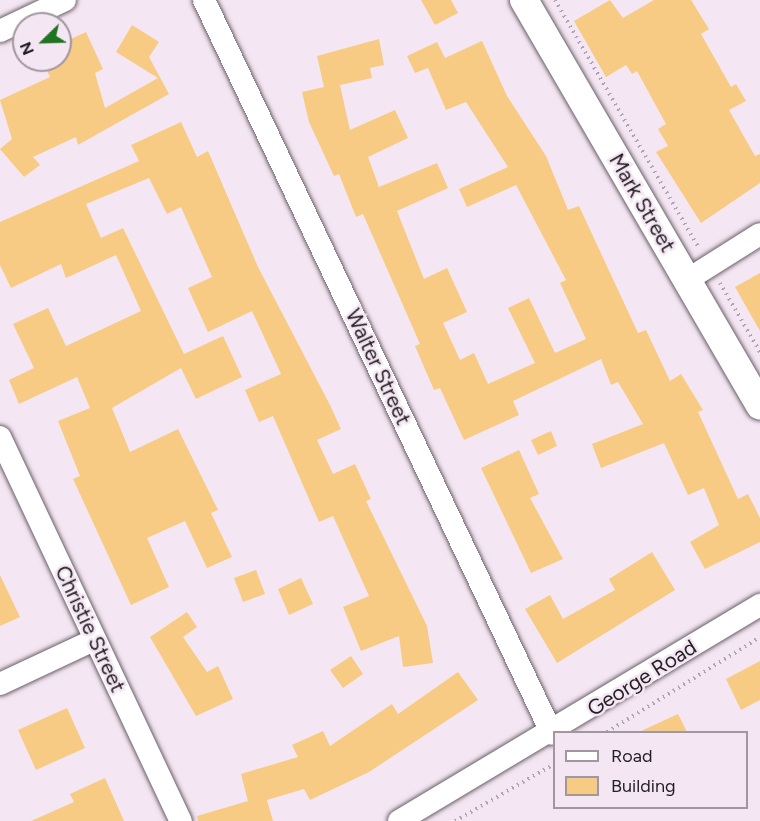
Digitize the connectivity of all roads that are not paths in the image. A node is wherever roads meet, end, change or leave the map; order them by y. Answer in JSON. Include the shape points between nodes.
{"nodes":[{"id":1,"x":65,"y":0,"type":"edge"},
{"id":2,"x":204,"y":0,"type":"edge"},
{"id":3,"x":524,"y":0,"type":"edge"},
{"id":4,"x":0,"y":31,"type":"edge"},
{"id":5,"x":760,"y":234,"type":"edge"},
{"id":6,"x":687,"y":280,"type":"junction"},
{"id":7,"x":760,"y":405,"type":"edge"},
{"id":8,"x":0,"y":437,"type":"edge"},
{"id":9,"x":760,"y":605,"type":"edge"},
{"id":10,"x":94,"y":640,"type":"junction"},
{"id":11,"x":0,"y":684,"type":"edge"},
{"id":12,"x":557,"y":731,"type":"edge"},
{"id":13,"x":552,"y":734,"type":"joint"},
{"id":14,"x":182,"y":821,"type":"edge"},
{"id":15,"x":399,"y":821,"type":"edge"}],
"edges":[{"from":1,"to":4,"type":"street"},
{"from":2,"to":13,"type":"street","name":"Walter Street"},
{"from":3,"to":6,"type":"street","name":"Mark Street"},
{"from":5,"to":6,"type":"street"},
{"from":6,"to":7,"type":"street","name":"Mark Street"},
{"from":8,"to":10,"type":"street","name":"Christie Street"},
{"from":9,"to":12,"type":"street","name":"George Road"},
{"from":10,"to":11,"type":"street"},
{"from":10,"to":14,"type":"street","name":"Christie Street"},
{"from":13,"to":15,"type":"street","name":"George Road"}]}
